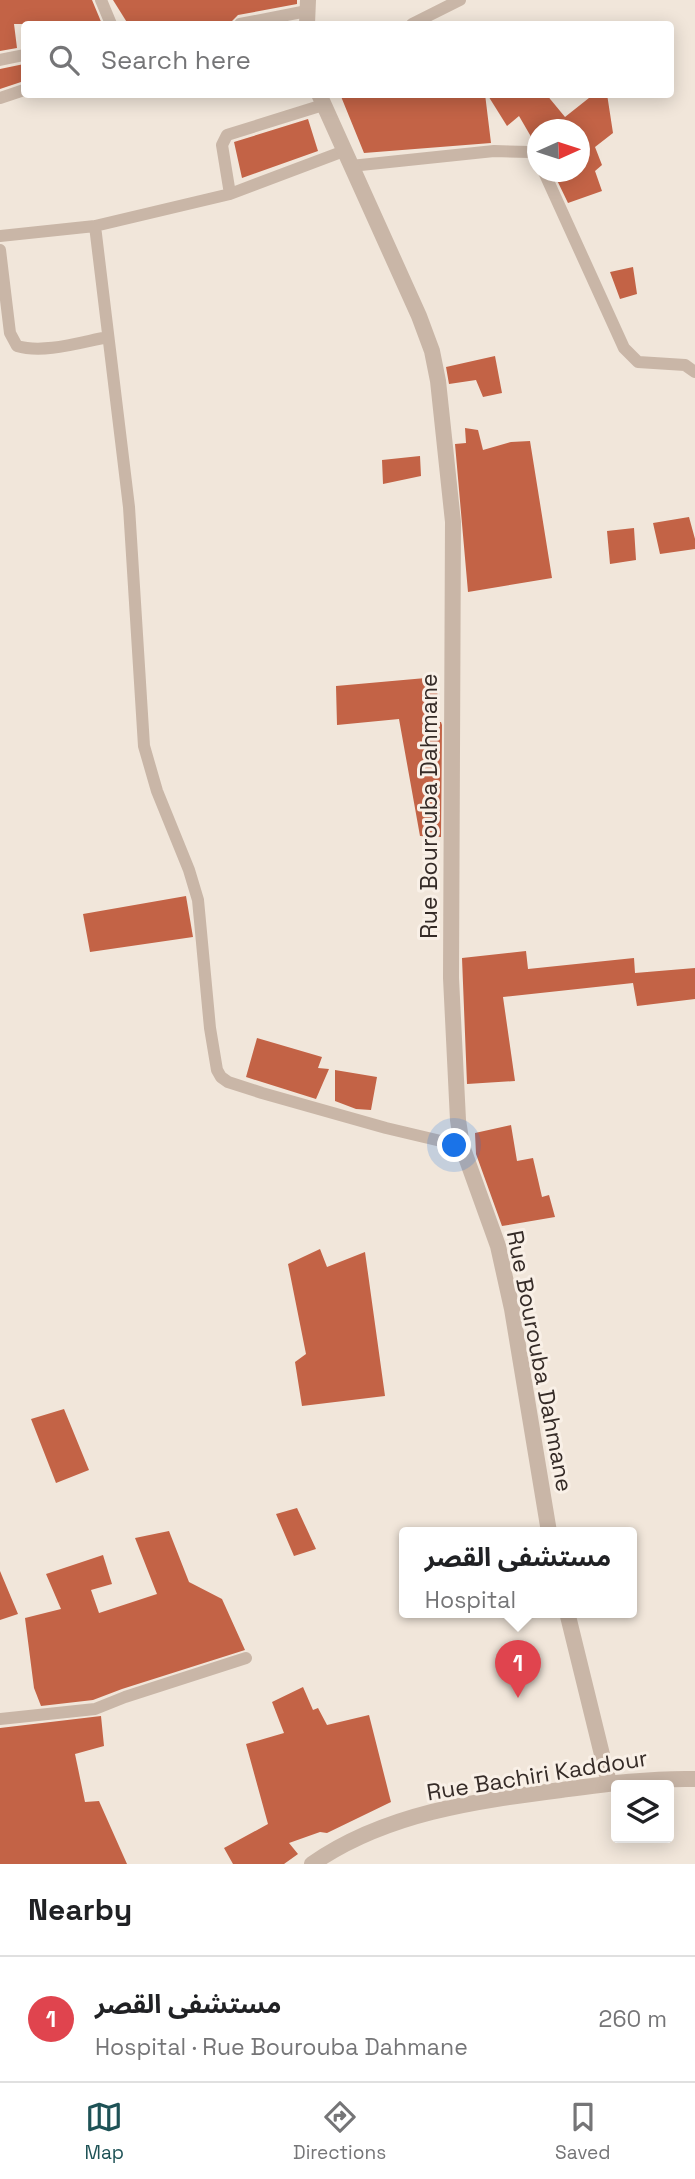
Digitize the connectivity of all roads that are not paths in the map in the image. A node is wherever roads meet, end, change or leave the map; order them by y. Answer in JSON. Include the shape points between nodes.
{"nodes":[{"id":1,"x":100,"y":0,"type":"edge"},
{"id":2,"x":460,"y":0,"type":"edge"},
{"id":3,"x":307,"y":12,"type":"edge"},
{"id":4,"x":110,"y":21,"type":"edge"},
{"id":5,"x":257,"y":21,"type":"edge"},
{"id":6,"x":418,"y":21,"type":"edge"},
{"id":7,"x":21,"y":56,"type":"edge"},
{"id":8,"x":0,"y":60,"type":"edge"},
{"id":9,"x":21,"y":91,"type":"edge"},
{"id":10,"x":0,"y":99,"type":"edge"},
{"id":11,"x":321,"y":100,"type":"edge"},
{"id":12,"x":527,"y":152,"type":"edge"},
{"id":13,"x":347,"y":158,"type":"junction"},
{"id":14,"x":549,"y":182,"type":"edge"},
{"id":15,"x":230,"y":194,"type":"junction"},
{"id":16,"x":95,"y":226,"type":"junction"},
{"id":17,"x":0,"y":236,"type":"edge"},
{"id":18,"x":0,"y":250,"type":"edge"},
{"id":19,"x":108,"y":337,"type":"junction"},
{"id":20,"x":695,"y":372,"type":"edge"},
{"id":21,"x":462,"y":1146,"type":"junction"},
{"id":22,"x":548,"y":1527,"type":"edge"},
{"id":23,"x":568,"y":1618,"type":"edge"},
{"id":24,"x":246,"y":1658,"type":"dead end"},
{"id":25,"x":0,"y":1719,"type":"edge"},
{"id":26,"x":695,"y":1779,"type":"edge"},
{"id":27,"x":609,"y":1783,"type":"junction"},
{"id":28,"x":312,"y":1864,"type":"edge"}],
"edges":[{"from":1,"to":4,"type":"street"},
{"from":2,"to":6,"type":"street"},
{"from":3,"to":5,"type":"street"},
{"from":7,"to":8,"type":"street"},
{"from":9,"to":10,"type":"street"},
{"from":11,"to":13,"type":"street","name":"Rue Bourouba Dahmane"},
{"from":11,"to":15,"type":"street","via":[[227,135],[222,145]]},
{"from":12,"to":13,"type":"street"},
{"from":13,"to":15,"type":"street"},
{"from":13,"to":21,"type":"street","name":"Rue Bourouba Dahmane","via":[[432,351],[450,484],[451,978]]},
{"from":14,"to":20,"type":"street","via":[[624,348],[638,362],[685,365]]},
{"from":15,"to":16,"type":"street"},
{"from":16,"to":17,"type":"street"},
{"from":16,"to":19,"type":"street"},
{"from":18,"to":19,"type":"street","via":[[10,332],[17,346],[26,349]]},
{"from":19,"to":21,"type":"street","via":[[129,507],[144,746],[198,900],[217,1070],[228,1082],[262,1093]]},
{"from":21,"to":22,"type":"street","name":"Rue Bourouba Dahmane","via":[[491,1223],[509,1296]]},
{"from":23,"to":27,"type":"street"},
{"from":24,"to":25,"type":"street","via":[[95,1709]]},
{"from":26,"to":27,"type":"street","name":"Rue Bachiri Kaddour"},
{"from":27,"to":28,"type":"street","name":"Rue Bachiri Kaddour","via":[[477,1802],[413,1817],[360,1835]]}]}
